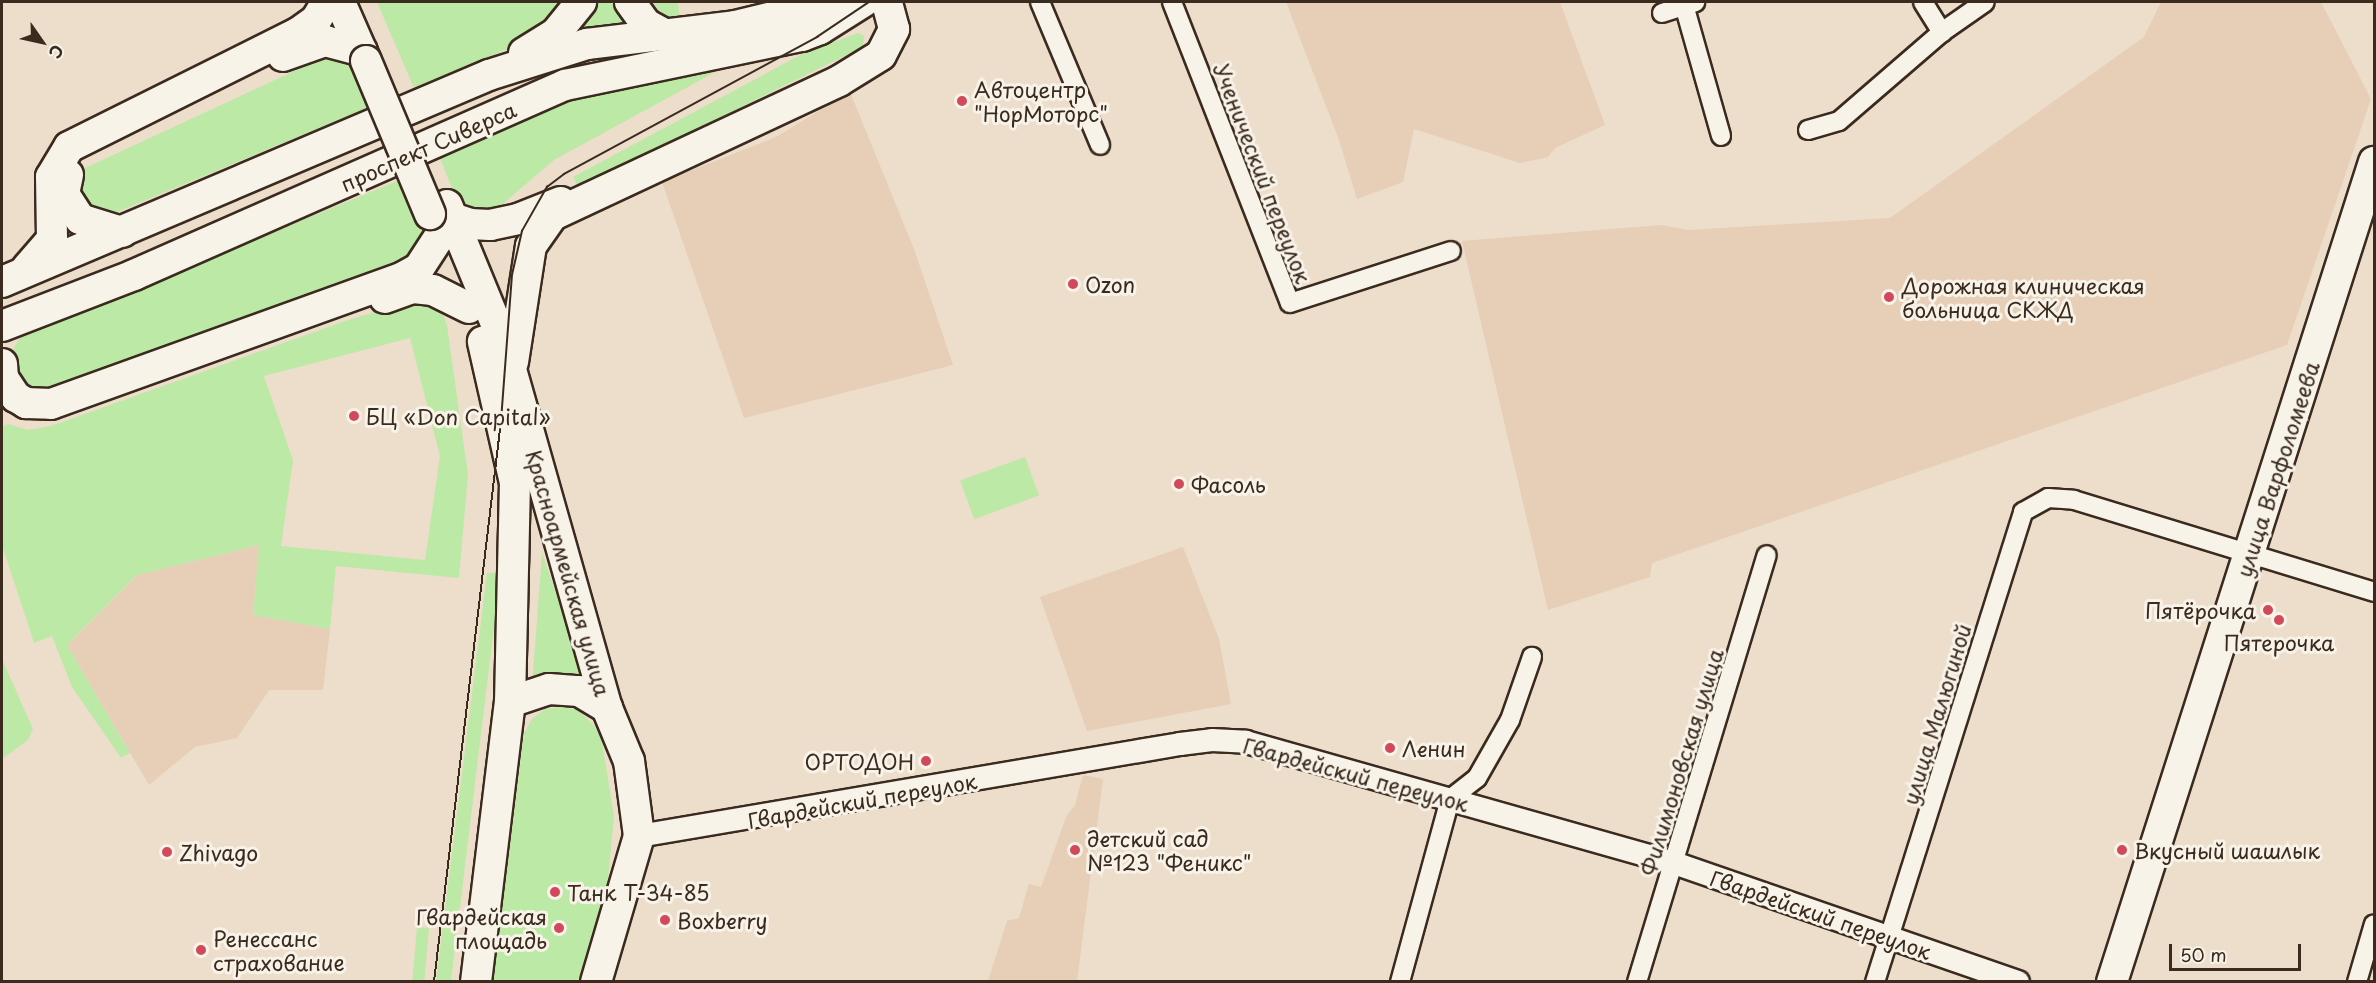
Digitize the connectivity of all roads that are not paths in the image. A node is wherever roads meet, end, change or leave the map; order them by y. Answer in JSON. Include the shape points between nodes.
{"nodes":[{"id":1,"x":327,"y":2,"type":"edge"},
{"id":2,"x":340,"y":2,"type":"edge"},
{"id":3,"x":361,"y":2,"type":"edge"},
{"id":4,"x":581,"y":2,"type":"edge"},
{"id":5,"x":630,"y":2,"type":"edge"},
{"id":6,"x":835,"y":2,"type":"edge"},
{"id":7,"x":862,"y":2,"type":"edge"},
{"id":8,"x":887,"y":2,"type":"edge"},
{"id":9,"x":1040,"y":2,"type":"edge"},
{"id":10,"x":1172,"y":2,"type":"edge"},
{"id":11,"x":1923,"y":2,"type":"edge"},
{"id":12,"x":1985,"y":2,"type":"edge"},
{"id":13,"x":1690,"y":3,"type":"edge"},
{"id":14,"x":1662,"y":13,"type":"dead end"},
{"id":15,"x":1942,"y":32,"type":"junction"},
{"id":16,"x":664,"y":34,"type":"junction"},
{"id":17,"x":370,"y":55,"type":"junction"},
{"id":18,"x":859,"y":68,"type":"junction"},
{"id":19,"x":489,"y":75,"type":"junction"},
{"id":20,"x":1808,"y":130,"type":"dead end"},
{"id":21,"x":1721,"y":136,"type":"dead end"},
{"id":22,"x":1101,"y":145,"type":"dead end"},
{"id":23,"x":2374,"y":162,"type":"edge"},
{"id":24,"x":442,"y":219,"type":"junction"},
{"id":25,"x":122,"y":232,"type":"junction"},
{"id":26,"x":1451,"y":251,"type":"dead end"},
{"id":27,"x":10,"y":279,"type":"edge"},
{"id":28,"x":469,"y":308,"type":"junction"},
{"id":29,"x":40,"y":312,"type":"junction"},
{"id":30,"x":2,"y":326,"type":"edge"},
{"id":31,"x":2,"y":363,"type":"edge"},
{"id":32,"x":512,"y":371,"type":"junction"},
{"id":33,"x":2,"y":402,"type":"edge"},
{"id":34,"x":2250,"y":553,"type":"junction"},
{"id":35,"x":1767,"y":555,"type":"dead end"},
{"id":36,"x":2374,"y":592,"type":"edge"},
{"id":37,"x":1532,"y":657,"type":"dead end"},
{"id":38,"x":510,"y":702,"type":"junction"},
{"id":39,"x":607,"y":708,"type":"junction"},
{"id":40,"x":1450,"y":798,"type":"junction"},
{"id":41,"x":639,"y":836,"type":"junction"},
{"id":42,"x":1674,"y":863,"type":"junction"},
{"id":43,"x":2374,"y":924,"type":"edge"},
{"id":44,"x":1890,"y":937,"type":"junction"},
{"id":45,"x":476,"y":981,"type":"edge"},
{"id":46,"x":596,"y":981,"type":"edge"},
{"id":47,"x":1400,"y":981,"type":"edge"},
{"id":48,"x":1637,"y":981,"type":"edge"},
{"id":49,"x":1875,"y":981,"type":"edge"},
{"id":50,"x":2018,"y":981,"type":"edge"},
{"id":51,"x":2112,"y":981,"type":"edge"},
{"id":52,"x":2356,"y":981,"type":"edge"}],
"edges":[{"from":1,"to":27,"type":"main road","via":[[315,20],[298,33],[69,147],[51,177],[52,239],[44,253]]},
{"from":2,"to":17,"type":"main road","name":"Красноармейская улица"},
{"from":3,"to":17,"type":"main road","name":"Красноармейская улица"},
{"from":4,"to":19,"type":"main road","via":[[556,33]]},
{"from":5,"to":16,"type":"main road","via":[[646,24]]},
{"from":6,"to":16,"type":"main road","name":"проспект Сиверса","via":[[735,26]]},
{"from":7,"to":29,"type":"main road","name":"проспект Сиверса","via":[[802,36],[565,85],[145,271]]},
{"from":8,"to":18,"type":"main road","via":[[893,18],[891,39],[880,55]]},
{"from":9,"to":22,"type":"street"},
{"from":10,"to":26,"type":"street","name":"Ученический переулок","via":[[1290,303]]},
{"from":11,"to":15,"type":"street"},
{"from":12,"to":15,"type":"street"},
{"from":13,"to":14,"type":"street"},
{"from":13,"to":21,"type":"street"},
{"from":15,"to":20,"type":"street","via":[[1839,121]]},
{"from":16,"to":19,"type":"main road","name":"проспект Сиверса","via":[[587,44]]},
{"from":17,"to":24,"type":"main road","name":"Красноармейская улица"},
{"from":17,"to":25,"type":"main road","via":[[339,42],[306,45],[80,158],[66,182],[67,201],[80,219]]},
{"from":18,"to":24,"type":"main road","via":[[836,75],[529,216],[490,225]]},
{"from":18,"to":32,"type":"main road","via":[[747,126],[553,215],[531,246]]},
{"from":19,"to":25,"type":"main road","name":"проспект Сиверса"},
{"from":23,"to":34,"type":"main road","name":"улица Варфоломеева"},
{"from":24,"to":28,"type":"main road","name":"Красноармейская улица"},
{"from":24,"to":31,"type":"main road","via":[[419,268],[403,277],[51,404],[26,403],[16,397],[7,387]]},
{"from":24,"to":32,"type":"main road","name":"Красноармейская улица"},
{"from":25,"to":27,"type":"main road","name":"проспект Сиверса"},
{"from":28,"to":33,"type":"main road","via":[[433,290],[412,288],[47,416],[28,417],[12,412]]},
{"from":28,"to":38,"type":"main road","name":"Красноармейская улица","via":[[485,346],[515,483]]},
{"from":29,"to":30,"type":"main road","name":"проспект Сиверса"},
{"from":29,"to":31,"type":"main road","via":[[5,345]]},
{"from":32,"to":39,"type":"main road","name":"Красноармейская улица"},
{"from":34,"to":36,"type":"street","name":"улица Малюгиной"},
{"from":34,"to":44,"type":"street","name":"улица Малюгиной","via":[[2074,500],[2048,498],[2023,512]]},
{"from":34,"to":51,"type":"main road","name":"улица Варфоломеева"},
{"from":35,"to":42,"type":"street","name":"Филимоновская улица"},
{"from":37,"to":40,"type":"street","via":[[1510,720],[1477,778]]},
{"from":38,"to":39,"type":"main road","via":[[549,689],[579,691]]},
{"from":38,"to":45,"type":"main road"},
{"from":39,"to":41,"type":"main road","via":[[629,761]]},
{"from":40,"to":41,"type":"street","name":"Гвардейский переулок","via":[[1250,743],[1212,740]]},
{"from":40,"to":42,"type":"street","name":"Гвардейский переулок"},
{"from":40,"to":47,"type":"street"},
{"from":41,"to":46,"type":"main road"},
{"from":42,"to":44,"type":"street","name":"Гвардейский переулок"},
{"from":42,"to":48,"type":"street","name":"Филимоновская улица"},
{"from":43,"to":52,"type":"street"},
{"from":44,"to":49,"type":"street","name":"улица Малюгиной"},
{"from":44,"to":50,"type":"street","name":"Гвардейский переулок"}]}
